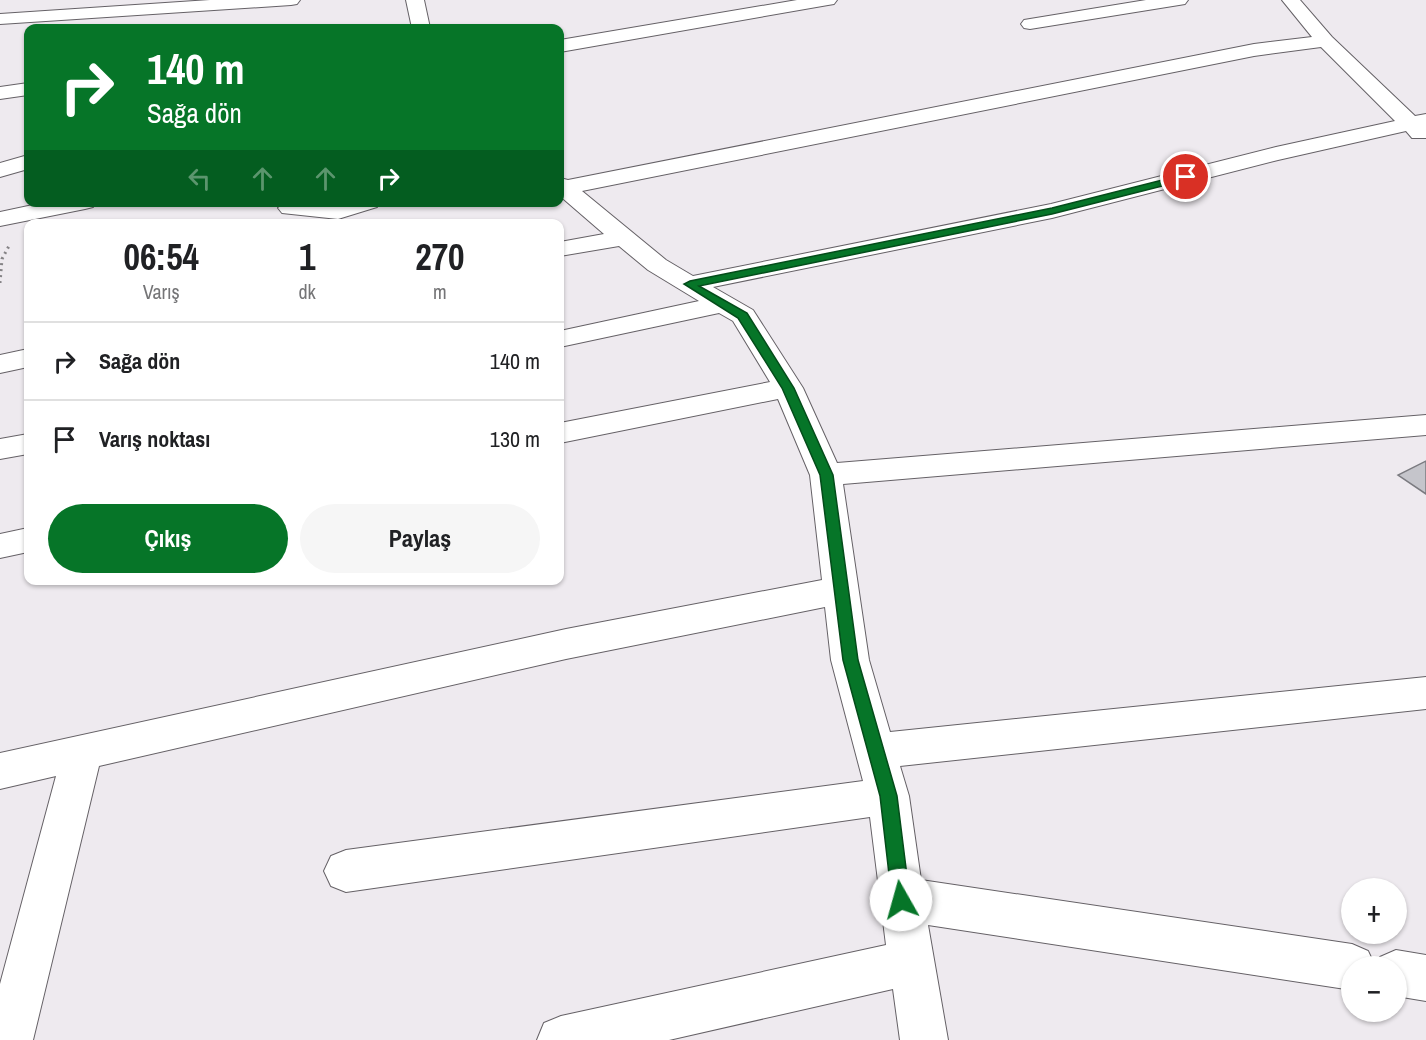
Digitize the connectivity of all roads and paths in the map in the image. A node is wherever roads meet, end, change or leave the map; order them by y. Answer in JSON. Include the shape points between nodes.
{"nodes":[{"id":1,"x":291,"y":0,"type":"edge"},
{"id":2,"x":415,"y":0,"type":"edge"},
{"id":3,"x":828,"y":0,"type":"edge"},
{"id":4,"x":1179,"y":0,"type":"edge"},
{"id":5,"x":1291,"y":0,"type":"edge"},
{"id":6,"x":0,"y":19,"type":"edge"},
{"id":7,"x":414,"y":24,"type":"edge"},
{"id":8,"x":1030,"y":24,"type":"dead end"},
{"id":9,"x":1325,"y":41,"type":"junction"},
{"id":10,"x":564,"y":45,"type":"edge"},
{"id":11,"x":24,"y":90,"type":"edge"},
{"id":12,"x":0,"y":93,"type":"edge"},
{"id":13,"x":1417,"y":121,"type":"edge"},
{"id":14,"x":1426,"y":138,"type":"edge"},
{"id":15,"x":24,"y":163,"type":"edge"},
{"id":16,"x":0,"y":170,"type":"edge"},
{"id":17,"x":564,"y":186,"type":"edge"},
{"id":18,"x":564,"y":190,"type":"edge"},
{"id":19,"x":60,"y":207,"type":"edge"},
{"id":20,"x":354,"y":207,"type":"edge"},
{"id":21,"x":290,"y":208,"type":"dead end"},
{"id":22,"x":0,"y":219,"type":"edge"},
{"id":23,"x":621,"y":238,"type":"junction"},
{"id":24,"x":564,"y":248,"type":"edge"},
{"id":25,"x":690,"y":284,"type":"junction"},
{"id":26,"x":722,"y":304,"type":"junction"},
{"id":27,"x":564,"y":338,"type":"edge"},
{"id":28,"x":24,"y":359,"type":"edge"},
{"id":29,"x":0,"y":364,"type":"edge"},
{"id":30,"x":788,"y":388,"type":"junction"},
{"id":31,"x":1426,"y":425,"type":"edge"},
{"id":32,"x":564,"y":432,"type":"edge"},
{"id":33,"x":24,"y":445,"type":"edge"},
{"id":34,"x":0,"y":449,"type":"edge"},
{"id":35,"x":826,"y":475,"type":"junction"},
{"id":36,"x":24,"y":541,"type":"edge"},
{"id":37,"x":0,"y":546,"type":"edge"},
{"id":38,"x":841,"y":590,"type":"junction"},
{"id":39,"x":1426,"y":693,"type":"edge"},
{"id":40,"x":83,"y":751,"type":"junction"},
{"id":41,"x":876,"y":751,"type":"junction"},
{"id":42,"x":0,"y":771,"type":"edge"},
{"id":43,"x":888,"y":796,"type":"junction"},
{"id":44,"x":346,"y":871,"type":"dead end"},
{"id":45,"x":901,"y":900,"type":"junction"},
{"id":46,"x":912,"y":962,"type":"junction"},
{"id":47,"x":1341,"y":964,"type":"edge"},
{"id":48,"x":1407,"y":975,"type":"edge"},
{"id":49,"x":1426,"y":978,"type":"edge"},
{"id":50,"x":9,"y":1040,"type":"edge"},
{"id":51,"x":561,"y":1040,"type":"edge"},
{"id":52,"x":924,"y":1040,"type":"edge"}],
"edges":[{"from":1,"to":6,"type":"street"},
{"from":2,"to":7,"type":"street"},
{"from":3,"to":10,"type":"street"},
{"from":4,"to":8,"type":"street"},
{"from":5,"to":9,"type":"street"},
{"from":9,"to":13,"type":"street"},
{"from":9,"to":17,"type":"street","via":[[1254,50]]},
{"from":11,"to":12,"type":"street"},
{"from":13,"to":14,"type":"street"},
{"from":13,"to":25,"type":"street","via":[[1052,211]]},
{"from":15,"to":16,"type":"street"},
{"from":18,"to":23,"type":"street"},
{"from":19,"to":22,"type":"street"},
{"from":20,"to":21,"type":"street","via":[[338,212]]},
{"from":23,"to":24,"type":"street"},
{"from":23,"to":25,"type":"street","via":[[657,266]]},
{"from":25,"to":26,"type":"street"},
{"from":26,"to":27,"type":"street"},
{"from":26,"to":30,"type":"street","via":[[743,316]]},
{"from":28,"to":29,"type":"street"},
{"from":30,"to":32,"type":"street"},
{"from":30,"to":35,"type":"street"},
{"from":31,"to":35,"type":"street"},
{"from":33,"to":34,"type":"street"},
{"from":35,"to":38,"type":"street"},
{"from":36,"to":37,"type":"street"},
{"from":38,"to":40,"type":"street","via":[[566,644]]},
{"from":38,"to":41,"type":"street","via":[[850,660]]},
{"from":39,"to":41,"type":"street"},
{"from":40,"to":42,"type":"street"},
{"from":40,"to":50,"type":"street"},
{"from":41,"to":43,"type":"street"},
{"from":43,"to":44,"type":"street"},
{"from":43,"to":45,"type":"street"},
{"from":45,"to":46,"type":"street"},
{"from":45,"to":47,"type":"street"},
{"from":46,"to":51,"type":"street"},
{"from":46,"to":52,"type":"street"},
{"from":48,"to":49,"type":"street"}]}
